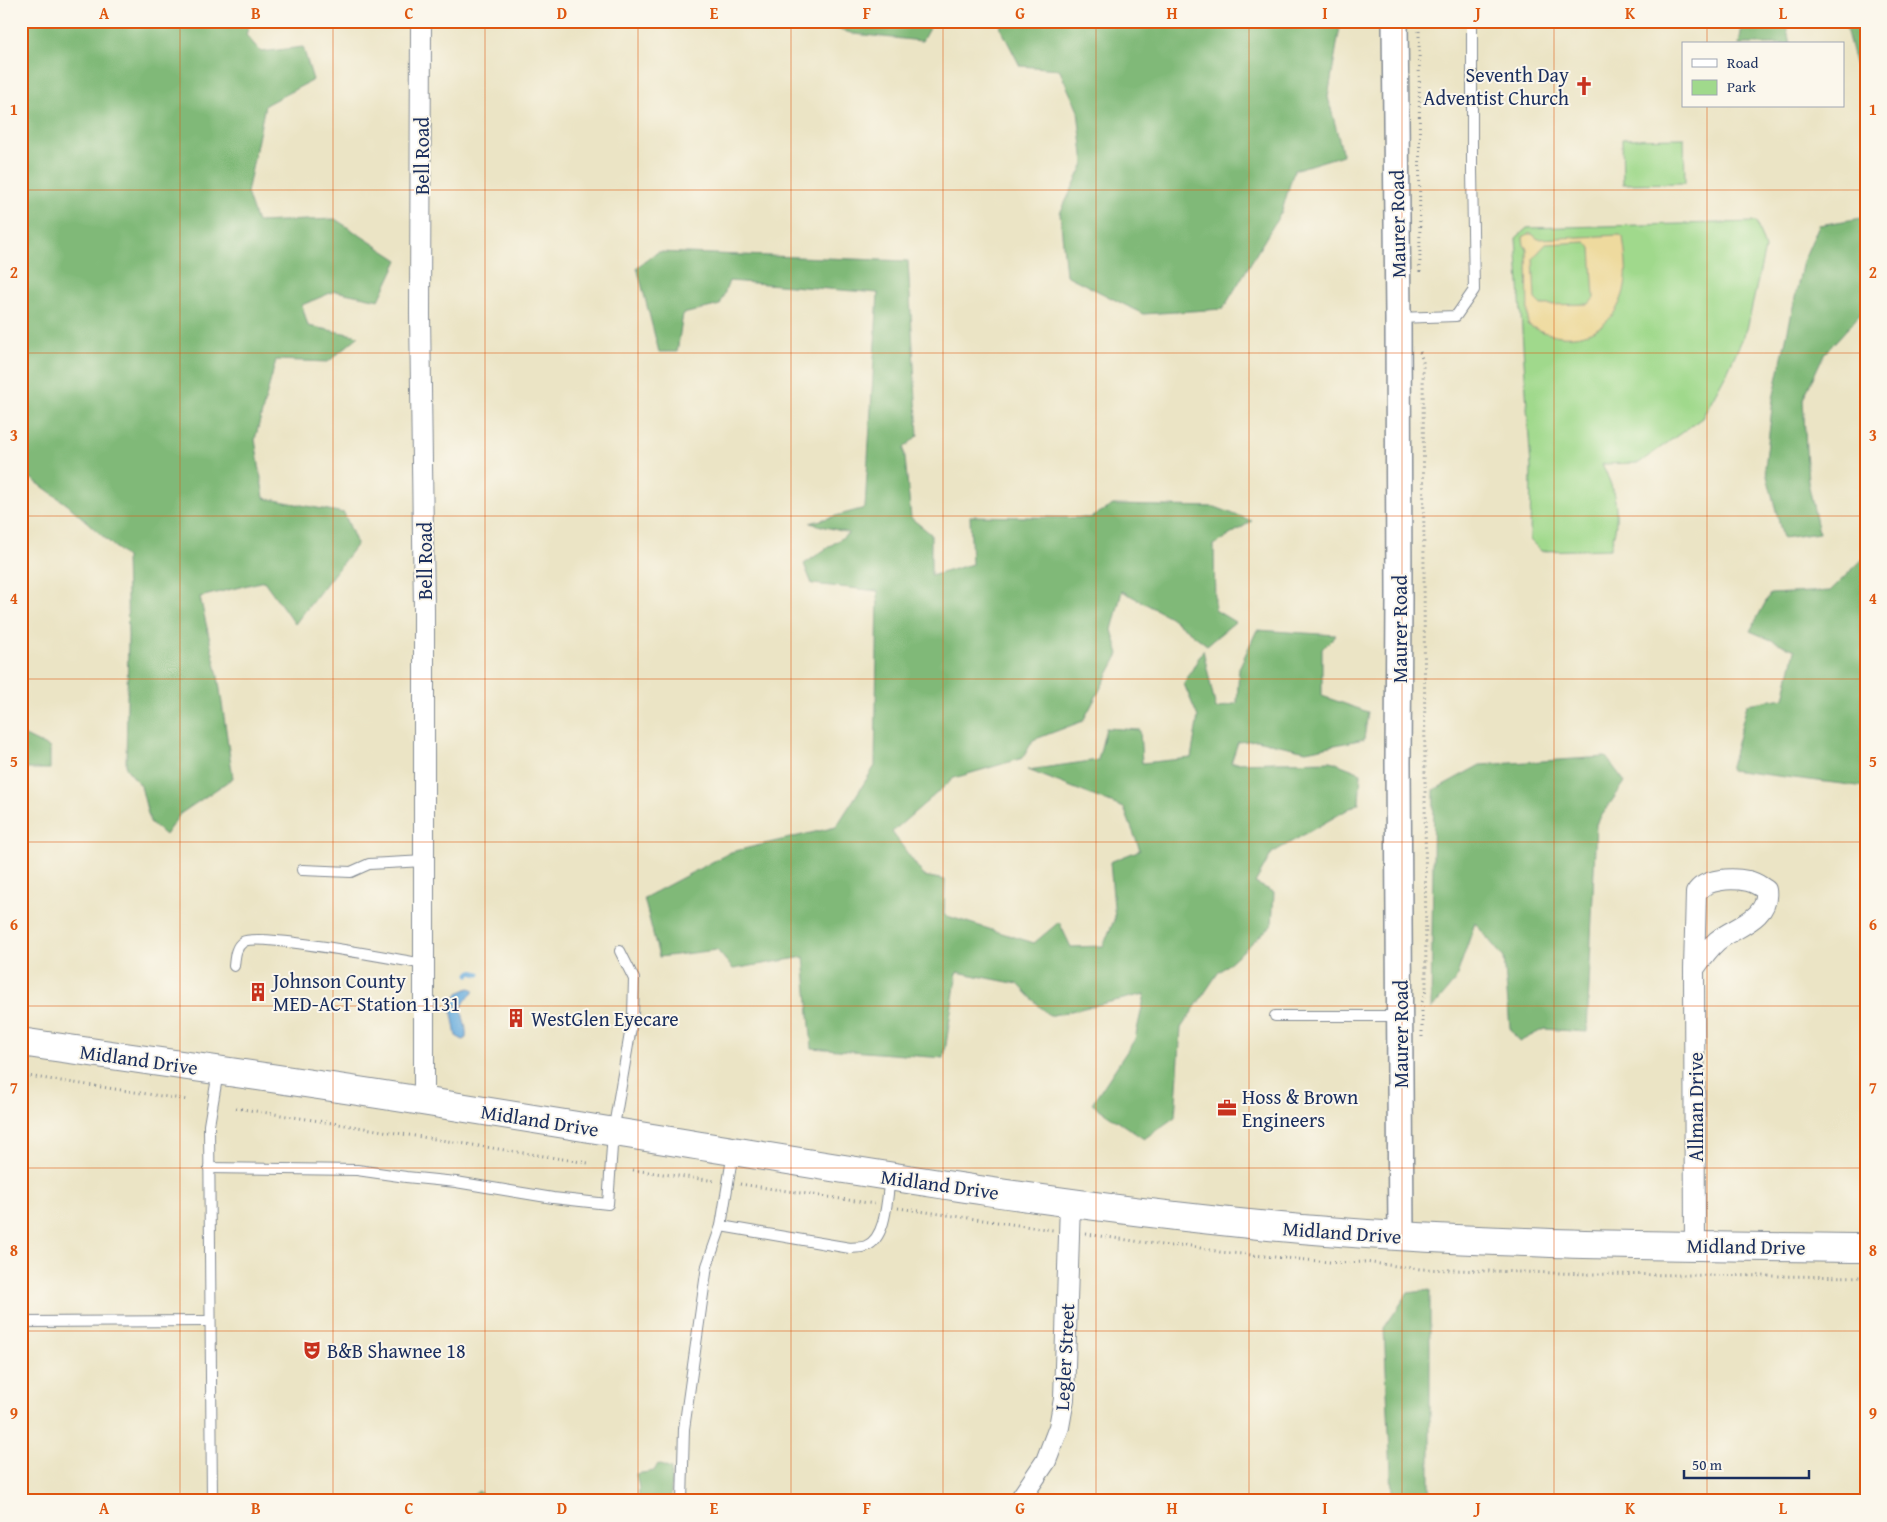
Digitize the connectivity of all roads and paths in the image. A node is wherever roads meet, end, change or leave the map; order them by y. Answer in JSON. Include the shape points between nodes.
{"nodes":[{"id":1,"x":421,"y":21,"type":"edge"},
{"id":2,"x":1395,"y":21,"type":"edge"},
{"id":3,"x":1419,"y":21,"type":"edge"},
{"id":4,"x":1472,"y":21,"type":"edge"},
{"id":5,"x":1420,"y":278,"type":"dead end"},
{"id":6,"x":1409,"y":318,"type":"junction"},
{"id":7,"x":425,"y":861,"type":"junction"},
{"id":8,"x":302,"y":870,"type":"dead end"},
{"id":9,"x":620,"y":951,"type":"dead end"},
{"id":10,"x":425,"y":964,"type":"junction"},
{"id":11,"x":234,"y":966,"type":"dead end"},
{"id":12,"x":1694,"y":968,"type":"junction"},
{"id":13,"x":1275,"y":1016,"type":"dead end"},
{"id":14,"x":1400,"y":1016,"type":"junction"},
{"id":15,"x":21,"y":1042,"type":"edge"},
{"id":16,"x":1422,"y":1044,"type":"dead end"},
{"id":17,"x":218,"y":1071,"type":"junction"},
{"id":18,"x":21,"y":1075,"type":"edge"},
{"id":19,"x":188,"y":1100,"type":"dead end"},
{"id":20,"x":424,"y":1101,"type":"junction"},
{"id":21,"x":236,"y":1108,"type":"dead end"},
{"id":22,"x":613,"y":1132,"type":"junction"},
{"id":23,"x":733,"y":1151,"type":"junction"},
{"id":24,"x":588,"y":1163,"type":"dead end"},
{"id":25,"x":209,"y":1168,"type":"junction"},
{"id":26,"x":890,"y":1177,"type":"junction"},
{"id":27,"x":1070,"y":1203,"type":"junction"},
{"id":28,"x":721,"y":1226,"type":"junction"},
{"id":29,"x":1401,"y":1237,"type":"junction"},
{"id":30,"x":1695,"y":1246,"type":"junction"},
{"id":31,"x":1866,"y":1248,"type":"edge"},
{"id":32,"x":210,"y":1321,"type":"junction"},
{"id":33,"x":21,"y":1322,"type":"edge"},
{"id":34,"x":212,"y":1501,"type":"edge"},
{"id":35,"x":682,"y":1501,"type":"edge"},
{"id":36,"x":1019,"y":1501,"type":"edge"}],
"edges":[{"from":1,"to":7,"type":"street","name":"Bell Road"},
{"from":2,"to":6,"type":"street","name":"Maurer Road"},
{"from":3,"to":5,"type":"path"},
{"from":4,"to":6,"type":"lane","via":[[1474,290],[1456,316]]},
{"from":6,"to":14,"type":"street","name":"Maurer Road"},
{"from":6,"to":16,"type":"path","via":[[1423,362],[1426,990],[1422,1002]]},
{"from":7,"to":8,"type":"lane","via":[[369,864],[351,872]]},
{"from":7,"to":10,"type":"street","name":"Bell Road"},
{"from":9,"to":22,"type":"lane","via":[[634,979],[635,998]]},
{"from":10,"to":11,"type":"lane","via":[[277,940],[250,940],[237,948]]},
{"from":10,"to":20,"type":"street","name":"Bell Road"},
{"from":12,"to":12,"type":"street","name":"Allman Drive","via":[[1696,893],[1700,887],[1712,882],[1738,880],[1750,881],[1766,890],[1767,898],[1758,915],[1718,940]]},
{"from":12,"to":30,"type":"street","name":"Allman Drive"},
{"from":13,"to":14,"type":"lane"},
{"from":14,"to":29,"type":"street","name":"Maurer Road"},
{"from":15,"to":17,"type":"main road","name":"Midland Drive"},
{"from":17,"to":20,"type":"main road","name":"Midland Drive"},
{"from":17,"to":25,"type":"lane","via":[[209,1125]]},
{"from":18,"to":19,"type":"path"},
{"from":20,"to":22,"type":"main road","name":"Midland Drive"},
{"from":21,"to":24,"type":"path"},
{"from":22,"to":23,"type":"main road","name":"Midland Drive"},
{"from":22,"to":25,"type":"lane","via":[[608,1204],[357,1170]]},
{"from":23,"to":26,"type":"main road","name":"Midland Drive"},
{"from":23,"to":28,"type":"lane"},
{"from":25,"to":32,"type":"lane"},
{"from":26,"to":27,"type":"main road","name":"Midland Drive"},
{"from":26,"to":28,"type":"lane","via":[[884,1220],[878,1237],[866,1246],[850,1248]]},
{"from":27,"to":29,"type":"main road","name":"Midland Drive","via":[[1268,1226]]},
{"from":27,"to":36,"type":"street","name":"Legler Street","via":[[1064,1399],[1059,1427],[1046,1461]]},
{"from":28,"to":35,"type":"lane","via":[[705,1276],[684,1429]]},
{"from":29,"to":30,"type":"main road","name":"Midland Drive"},
{"from":30,"to":31,"type":"main road","name":"Midland Drive"},
{"from":32,"to":33,"type":"lane"},
{"from":32,"to":34,"type":"lane"}]}
